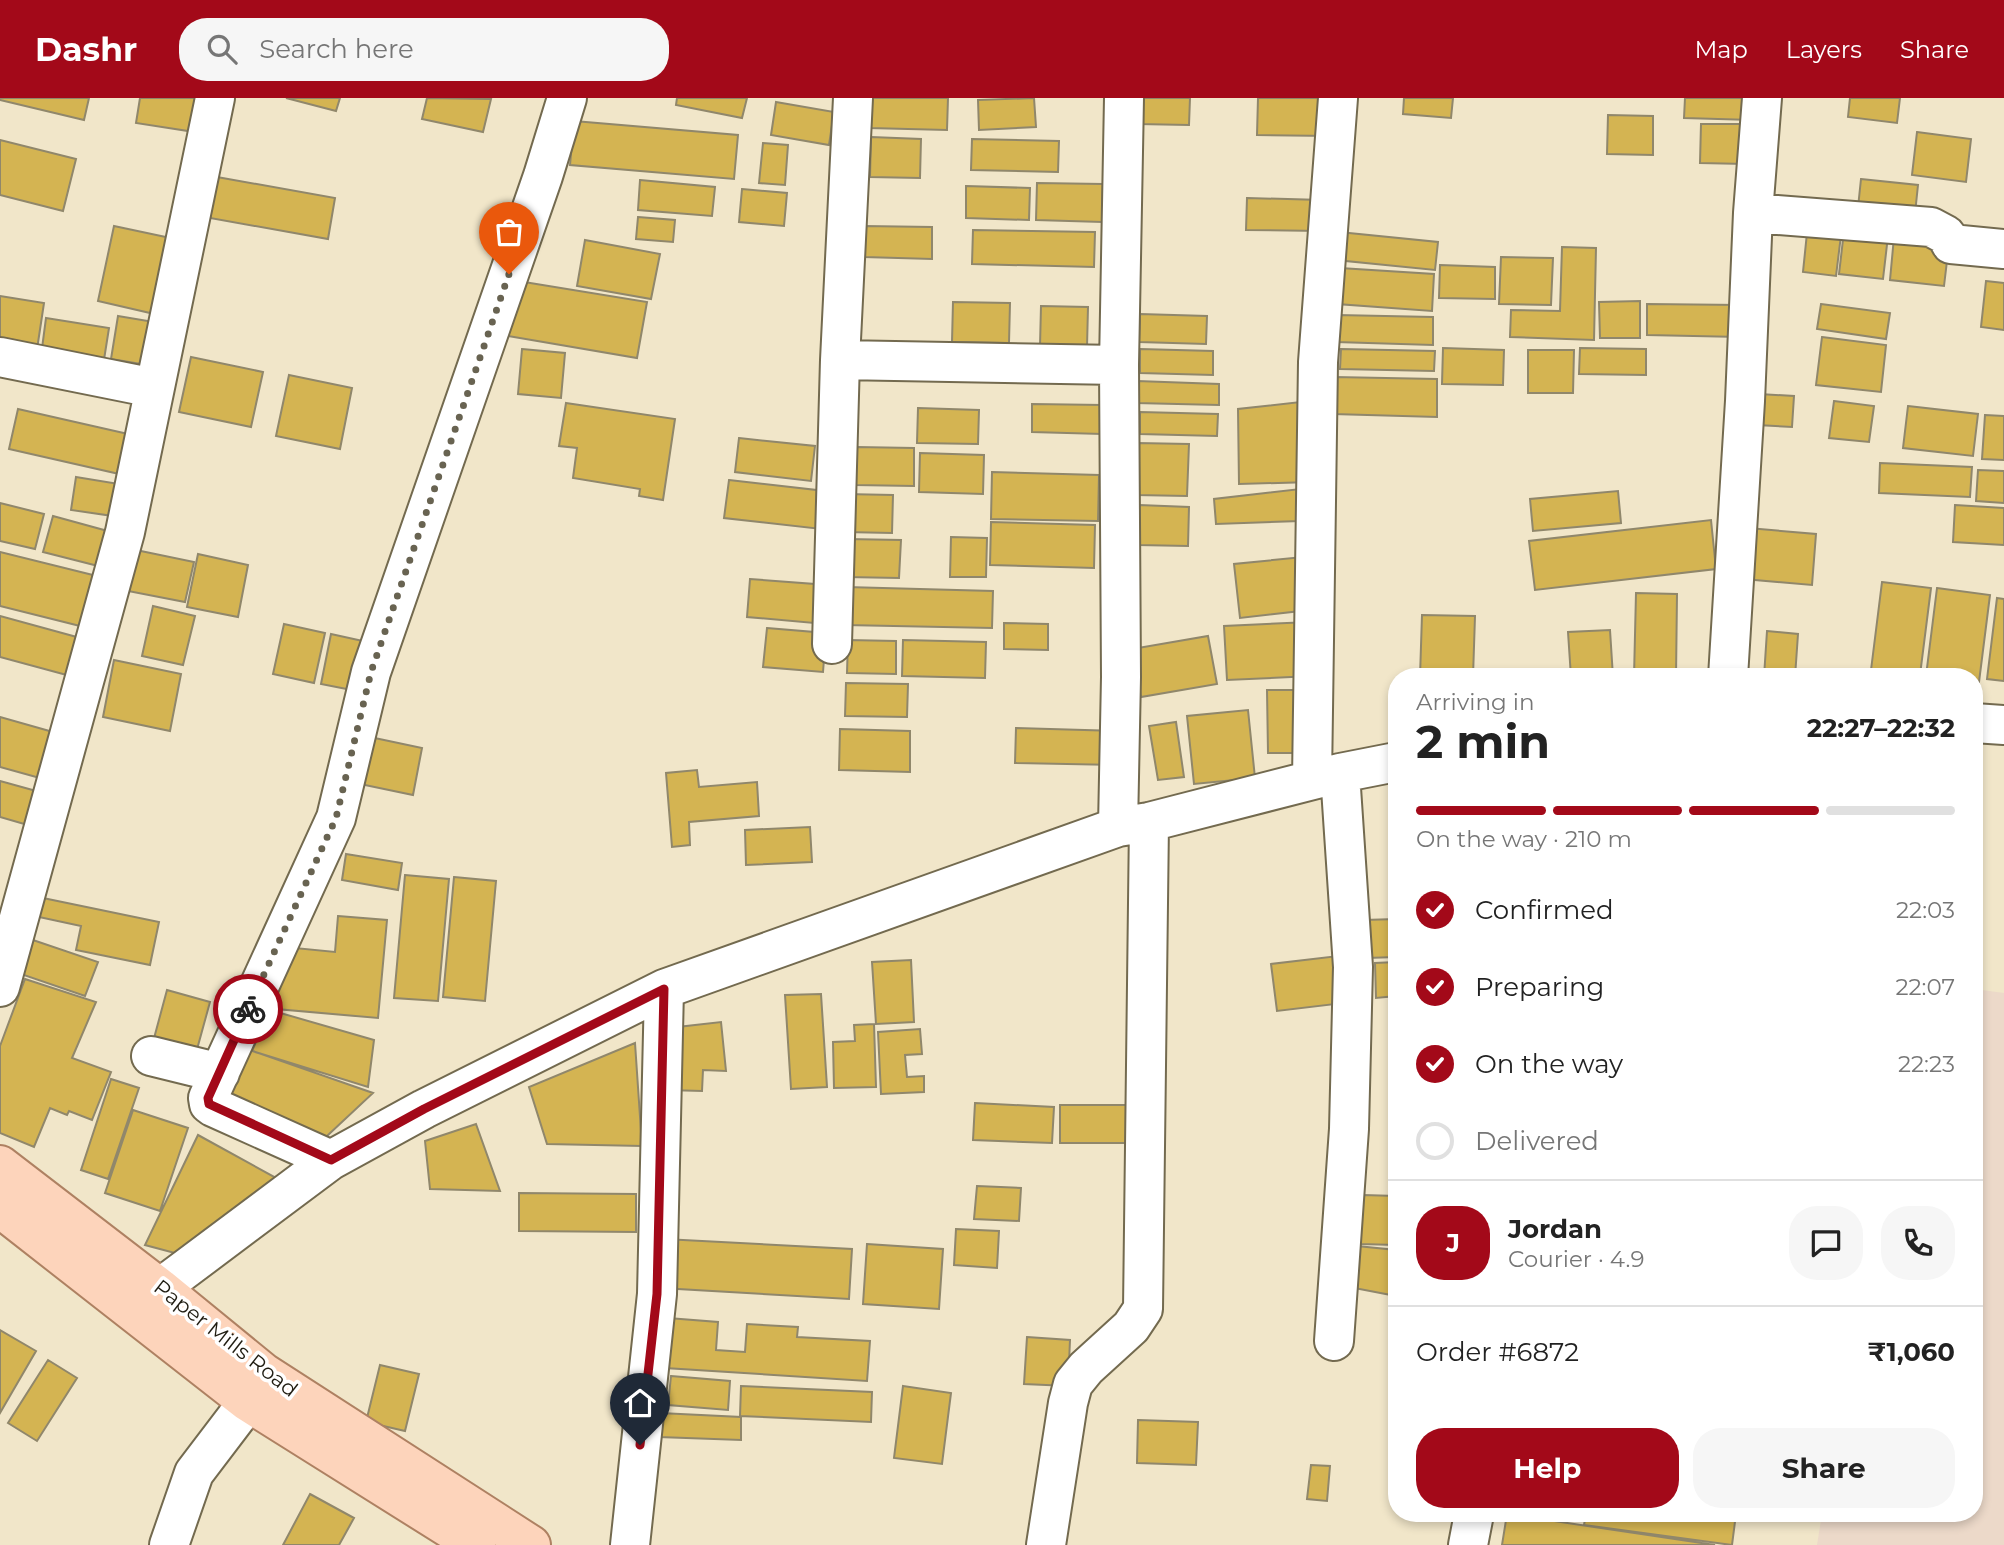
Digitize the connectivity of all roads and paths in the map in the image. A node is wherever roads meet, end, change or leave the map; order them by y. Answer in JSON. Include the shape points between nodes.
{"nodes":[{"id":1,"x":215,"y":98,"type":"edge"},
{"id":2,"x":568,"y":98,"type":"edge"},
{"id":3,"x":853,"y":98,"type":"edge"},
{"id":4,"x":1124,"y":98,"type":"edge"},
{"id":5,"x":1338,"y":98,"type":"edge"},
{"id":6,"x":1762,"y":98,"type":"edge"},
{"id":7,"x":1753,"y":213,"type":"junction"},
{"id":8,"x":2004,"y":249,"type":"edge"},
{"id":9,"x":0,"y":357,"type":"edge"},
{"id":10,"x":840,"y":360,"type":"junction"},
{"id":11,"x":1119,"y":365,"type":"junction"},
{"id":12,"x":154,"y":388,"type":"junction"},
{"id":13,"x":832,"y":644,"type":"dead end"},
{"id":14,"x":1729,"y":668,"type":"edge"},
{"id":15,"x":1983,"y":724,"type":"edge"},
{"id":16,"x":2004,"y":725,"type":"edge"},
{"id":17,"x":1388,"y":764,"type":"edge"},
{"id":18,"x":1326,"y":776,"type":"junction"},
{"id":19,"x":1134,"y":825,"type":"junction"},
{"id":20,"x":0,"y":987,"type":"edge"},
{"id":21,"x":664,"y":989,"type":"junction"},
{"id":22,"x":150,"y":1056,"type":"dead end"},
{"id":23,"x":220,"y":1073,"type":"junction"},
{"id":24,"x":331,"y":1160,"type":"junction"},
{"id":25,"x":0,"y":1165,"type":"edge"},
{"id":26,"x":0,"y":1208,"type":"edge"},
{"id":27,"x":151,"y":1303,"type":"junction"},
{"id":28,"x":1334,"y":1341,"type":"dead end"},
{"id":29,"x":248,"y":1402,"type":"junction"},
{"id":30,"x":1472,"y":1522,"type":"edge"},
{"id":31,"x":169,"y":1545,"type":"edge"},
{"id":32,"x":476,"y":1545,"type":"edge"},
{"id":33,"x":531,"y":1545,"type":"edge"},
{"id":34,"x":630,"y":1545,"type":"edge"},
{"id":35,"x":1046,"y":1545,"type":"edge"},
{"id":36,"x":1058,"y":1545,"type":"edge"},
{"id":37,"x":1468,"y":1545,"type":"edge"}],
"edges":[{"from":1,"to":12,"type":"street"},
{"from":2,"to":23,"type":"street","via":[[371,672],[336,818]]},
{"from":3,"to":10,"type":"street"},
{"from":4,"to":11,"type":"street"},
{"from":5,"to":18,"type":"street","via":[[1318,362]]},
{"from":6,"to":7,"type":"street"},
{"from":7,"to":8,"type":"street","via":[[1931,227],[1946,235],[1951,244]]},
{"from":7,"to":14,"type":"street"},
{"from":9,"to":12,"type":"street"},
{"from":10,"to":11,"type":"street"},
{"from":10,"to":13,"type":"street"},
{"from":11,"to":19,"type":"street","via":[[1121,677]]},
{"from":12,"to":20,"type":"street","via":[[125,532]]},
{"from":15,"to":16,"type":"street"},
{"from":17,"to":18,"type":"street"},
{"from":18,"to":19,"type":"street"},
{"from":18,"to":28,"type":"street","via":[[1353,967],[1349,1129]]},
{"from":19,"to":21,"type":"street"},
{"from":19,"to":35,"type":"street","via":[[1143,1310],[1073,1384]]},
{"from":21,"to":24,"type":"street"},
{"from":21,"to":34,"type":"street","via":[[657,1294]]},
{"from":22,"to":23,"type":"street"},
{"from":23,"to":24,"type":"street","via":[[209,1104]]},
{"from":24,"to":27,"type":"street"},
{"from":25,"to":27,"type":"main road","name":"Paper Mills Road"},
{"from":26,"to":27,"type":"main road","name":"Paper Mills Road"},
{"from":27,"to":29,"type":"main road","name":"Paper Mills Road"},
{"from":27,"to":33,"type":"main road","name":"Paper Mills Road"},
{"from":29,"to":31,"type":"street","via":[[194,1473]]},
{"from":29,"to":32,"type":"main road","name":"Paper Mills Road"},
{"from":30,"to":37,"type":"street"},
{"from":35,"to":36,"type":"street"}]}
